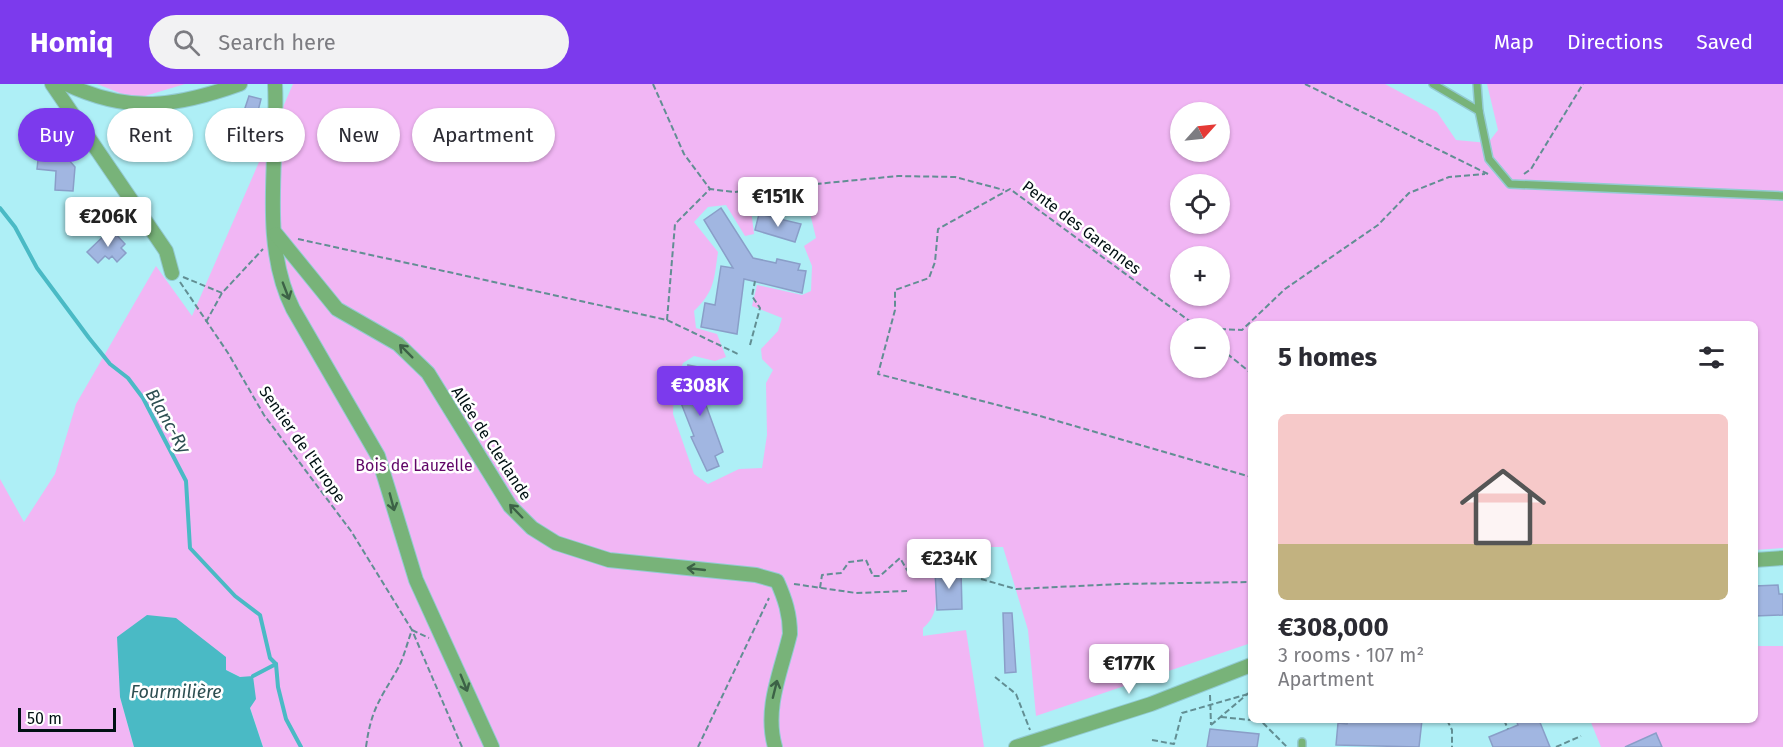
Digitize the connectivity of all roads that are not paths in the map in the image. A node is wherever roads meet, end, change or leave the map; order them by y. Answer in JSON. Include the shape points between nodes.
{"nodes":[{"id":1,"x":52,"y":84,"type":"edge"},
{"id":2,"x":66,"y":84,"type":"edge"},
{"id":3,"x":240,"y":84,"type":"edge"},
{"id":4,"x":275,"y":84,"type":"edge"},
{"id":5,"x":1433,"y":84,"type":"edge"},
{"id":6,"x":1477,"y":84,"type":"edge"},
{"id":7,"x":1479,"y":111,"type":"junction"},
{"id":8,"x":1783,"y":196,"type":"edge"},
{"id":9,"x":276,"y":234,"type":"junction"},
{"id":10,"x":172,"y":273,"type":"road end"},
{"id":11,"x":1783,"y":558,"type":"edge"},
{"id":12,"x":1758,"y":560,"type":"edge"},
{"id":13,"x":1248,"y":666,"type":"edge"},
{"id":14,"x":492,"y":747,"type":"edge"},
{"id":15,"x":775,"y":747,"type":"edge"},
{"id":16,"x":1016,"y":747,"type":"edge"}],
"edges":[{"from":1,"to":10,"type":"street","via":[[165,251]]},
{"from":2,"to":3,"type":"street","via":[[102,98],[155,104],[186,102]]},
{"from":4,"to":9,"type":"street"},
{"from":5,"to":7,"type":"lane"},
{"from":6,"to":7,"type":"lane"},
{"from":7,"to":8,"type":"lane","via":[[1489,159],[1510,184]]},
{"from":9,"to":14,"type":"street","one_way":true,"via":[[276,253],[286,292],[378,456],[417,580]]},
{"from":15,"to":9,"type":"street","name":"Allée de Clerlande","one_way":true,"via":[[771,708],[790,634],[777,581],[756,575],[609,560],[556,543],[532,528],[510,506],[428,373],[398,344],[337,309]]},
{"from":11,"to":12,"type":"street"},
{"from":13,"to":16,"type":"street"}]}
